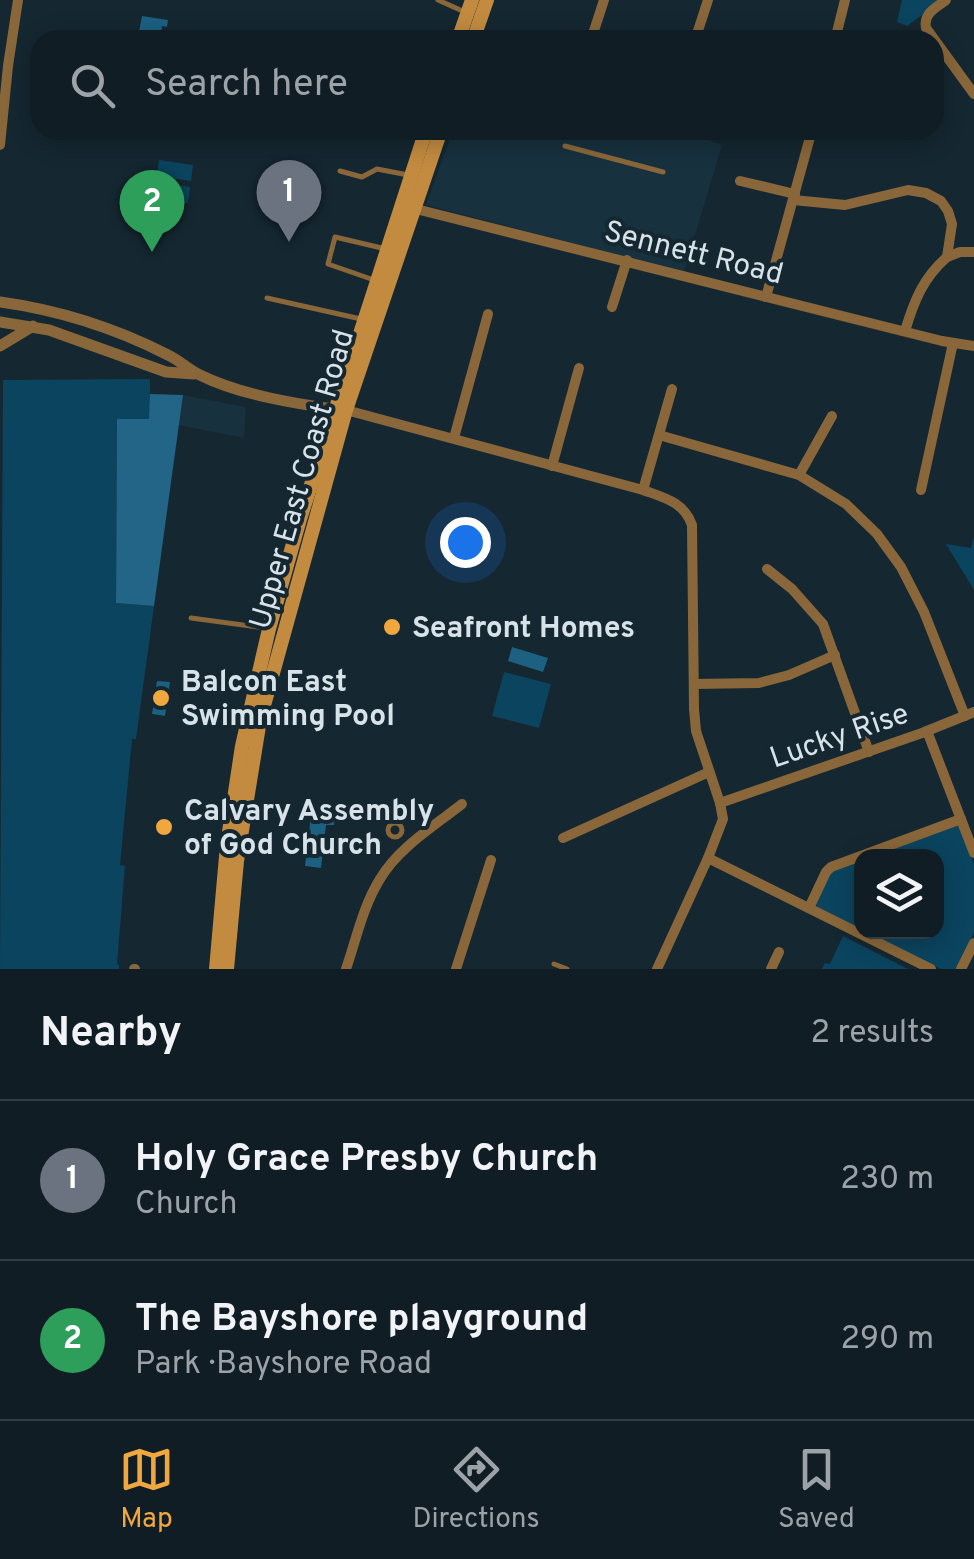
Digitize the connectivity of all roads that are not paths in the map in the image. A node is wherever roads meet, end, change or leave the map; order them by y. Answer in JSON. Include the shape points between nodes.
{"nodes":[{"id":1,"x":14,"y":0,"type":"edge"},
{"id":2,"x":438,"y":0,"type":"edge"},
{"id":3,"x":487,"y":0,"type":"edge"},
{"id":4,"x":604,"y":0,"type":"edge"},
{"id":5,"x":708,"y":0,"type":"edge"},
{"id":6,"x":846,"y":0,"type":"edge"},
{"id":7,"x":946,"y":0,"type":"edge"},
{"id":8,"x":470,"y":6,"type":"edge"},
{"id":9,"x":462,"y":30,"type":"edge"},
{"id":10,"x":476,"y":30,"type":"edge"},
{"id":11,"x":594,"y":30,"type":"edge"},
{"id":12,"x":698,"y":30,"type":"edge"},
{"id":13,"x":838,"y":30,"type":"edge"},
{"id":14,"x":927,"y":30,"type":"edge"},
{"id":15,"x":944,"y":53,"type":"edge"},
{"id":16,"x":0,"y":74,"type":"edge"},
{"id":17,"x":974,"y":94,"type":"edge"},
{"id":18,"x":423,"y":140,"type":"edge"},
{"id":19,"x":437,"y":140,"type":"edge"},
{"id":20,"x":809,"y":140,"type":"edge"},
{"id":21,"x":0,"y":145,"type":"edge"},
{"id":22,"x":565,"y":146,"type":"dead end"},
{"id":23,"x":340,"y":171,"type":"dead end"},
{"id":24,"x":663,"y":172,"type":"dead end"},
{"id":25,"x":411,"y":175,"type":"junction"},
{"id":26,"x":740,"y":181,"type":"dead end"},
{"id":27,"x":794,"y":197,"type":"junction"},
{"id":28,"x":407,"y":207,"type":"junction"},
{"id":29,"x":387,"y":250,"type":"junction"},
{"id":30,"x":974,"y":252,"type":"edge"},
{"id":31,"x":947,"y":257,"type":"junction"},
{"id":32,"x":627,"y":260,"type":"junction"},
{"id":33,"x":377,"y":281,"type":"junction"},
{"id":34,"x":766,"y":297,"type":"junction"},
{"id":35,"x":267,"y":298,"type":"dead end"},
{"id":36,"x":0,"y":302,"type":"edge"},
{"id":37,"x":612,"y":307,"type":"dead end"},
{"id":38,"x":488,"y":314,"type":"dead end"},
{"id":39,"x":364,"y":320,"type":"junction"},
{"id":40,"x":0,"y":322,"type":"edge"},
{"id":41,"x":33,"y":326,"type":"junction"},
{"id":42,"x":905,"y":331,"type":"junction"},
{"id":43,"x":953,"y":343,"type":"junction"},
{"id":44,"x":0,"y":346,"type":"edge"},
{"id":45,"x":974,"y":346,"type":"edge"},
{"id":46,"x":579,"y":368,"type":"dead end"},
{"id":47,"x":198,"y":374,"type":"junction"},
{"id":48,"x":672,"y":389,"type":"dead end"},
{"id":49,"x":341,"y":410,"type":"junction"},
{"id":50,"x":832,"y":416,"type":"dead end"},
{"id":51,"x":660,"y":434,"type":"junction"},
{"id":52,"x":454,"y":438,"type":"junction"},
{"id":53,"x":552,"y":466,"type":"junction"},
{"id":54,"x":799,"y":474,"type":"junction"},
{"id":55,"x":643,"y":490,"type":"junction"},
{"id":56,"x":921,"y":490,"type":"dead end"},
{"id":57,"x":766,"y":569,"type":"dead end"},
{"id":58,"x":191,"y":618,"type":"dead end"},
{"id":59,"x":270,"y":629,"type":"junction"},
{"id":60,"x":835,"y":655,"type":"junction"},
{"id":61,"x":694,"y":684,"type":"junction"},
{"id":62,"x":970,"y":714,"type":"edge"},
{"id":63,"x":927,"y":731,"type":"junction"},
{"id":64,"x":869,"y":752,"type":"junction"},
{"id":65,"x":709,"y":772,"type":"junction"},
{"id":66,"x":720,"y":802,"type":"junction"},
{"id":67,"x":462,"y":804,"type":"dead end"},
{"id":68,"x":961,"y":819,"type":"junction"},
{"id":69,"x":402,"y":830,"type":"junction"},
{"id":70,"x":394,"y":837,"type":"junction"},
{"id":71,"x":564,"y":838,"type":"dead end"},
{"id":72,"x":416,"y":842,"type":"junction"},
{"id":73,"x":400,"y":854,"type":"junction"},
{"id":74,"x":974,"y":854,"type":"edge"},
{"id":75,"x":708,"y":858,"type":"junction"},
{"id":76,"x":491,"y":860,"type":"dead end"},
{"id":77,"x":809,"y":908,"type":"junction"},
{"id":78,"x":974,"y":943,"type":"edge"},
{"id":79,"x":779,"y":952,"type":"dead end"},
{"id":80,"x":554,"y":964,"type":"dead end"},
{"id":81,"x":216,"y":969,"type":"edge"},
{"id":82,"x":227,"y":969,"type":"edge"},
{"id":83,"x":346,"y":969,"type":"edge"},
{"id":84,"x":456,"y":969,"type":"edge"},
{"id":85,"x":566,"y":969,"type":"edge"},
{"id":86,"x":658,"y":969,"type":"edge"},
{"id":87,"x":772,"y":969,"type":"edge"},
{"id":88,"x":931,"y":969,"type":"edge"},
{"id":89,"x":962,"y":969,"type":"edge"}],
"edges":[{"from":1,"to":16,"type":"street"},
{"from":1,"to":21,"type":"street"},
{"from":2,"to":8,"type":"lane"},
{"from":3,"to":10,"type":"main road"},
{"from":4,"to":11,"type":"street"},
{"from":5,"to":12,"type":"street"},
{"from":6,"to":13,"type":"street"},
{"from":7,"to":14,"type":"street","via":[[928,13]]},
{"from":8,"to":9,"type":"main road"},
{"from":15,"to":17,"type":"street"},
{"from":18,"to":25,"type":"main road","name":"Upper East Coast Road"},
{"from":19,"to":28,"type":"main road","name":"Upper East Coast Road"},
{"from":20,"to":27,"type":"street"},
{"from":22,"to":24,"type":"lane"},
{"from":23,"to":25,"type":"lane"},
{"from":25,"to":28,"type":"main road","name":"Upper East Coast Road"},
{"from":26,"to":27,"type":"street"},
{"from":27,"to":31,"type":"street","via":[[846,205],[908,190],[926,193],[940,201],[952,224]]},
{"from":27,"to":34,"type":"street"},
{"from":28,"to":29,"type":"main road","name":"Upper East Coast Road"},
{"from":28,"to":32,"type":"street","name":"Sennett Road"},
{"from":28,"to":49,"type":"main road","name":"Upper East Coast Road"},
{"from":29,"to":33,"type":"main road","name":"Upper East Coast Road"},
{"from":29,"to":33,"type":"lane","via":[[337,236],[329,258],[331,266]]},
{"from":30,"to":31,"type":"street"},
{"from":31,"to":42,"type":"street","via":[[922,286]]},
{"from":32,"to":34,"type":"street","name":"Sennett Road"},
{"from":32,"to":37,"type":"street"},
{"from":33,"to":39,"type":"main road","name":"Upper East Coast Road"},
{"from":34,"to":42,"type":"street","name":"Sennett Road"},
{"from":35,"to":39,"type":"lane"},
{"from":36,"to":47,"type":"street","via":[[92,323]]},
{"from":38,"to":52,"type":"street"},
{"from":39,"to":49,"type":"main road","name":"Upper East Coast Road"},
{"from":40,"to":41,"type":"street"},
{"from":41,"to":44,"type":"street"},
{"from":41,"to":47,"type":"street","via":[[166,372]]},
{"from":42,"to":43,"type":"street","name":"Sennett Road"},
{"from":43,"to":45,"type":"street","name":"Sennett Road"},
{"from":43,"to":56,"type":"street"},
{"from":46,"to":53,"type":"street"},
{"from":47,"to":49,"type":"street","via":[[252,393]]},
{"from":48,"to":51,"type":"street"},
{"from":49,"to":52,"type":"street"},
{"from":49,"to":59,"type":"main road","name":"Upper East Coast Road","via":[[300,520]]},
{"from":49,"to":82,"type":"main road","name":"Upper East Coast Road","via":[[257,733]]},
{"from":50,"to":54,"type":"street"},
{"from":51,"to":54,"type":"street"},
{"from":51,"to":55,"type":"street"},
{"from":52,"to":53,"type":"street"},
{"from":53,"to":55,"type":"street"},
{"from":54,"to":62,"type":"street","via":[[877,534],[924,612]]},
{"from":55,"to":61,"type":"street","via":[[681,506],[692,525]]},
{"from":57,"to":60,"type":"street","via":[[823,624]]},
{"from":58,"to":59,"type":"lane"},
{"from":59,"to":81,"type":"main road","name":"Upper East Coast Road","via":[[240,762]]},
{"from":60,"to":61,"type":"street","via":[[758,683]]},
{"from":60,"to":64,"type":"street"},
{"from":61,"to":65,"type":"street","via":[[696,731]]},
{"from":62,"to":63,"type":"street","name":"Lucky Rise"},
{"from":63,"to":64,"type":"street","name":"Lucky Rise"},
{"from":63,"to":68,"type":"street"},
{"from":64,"to":66,"type":"street","name":"Lucky Rise"},
{"from":65,"to":66,"type":"street"},
{"from":65,"to":71,"type":"street"},
{"from":66,"to":75,"type":"street","via":[[722,828]]},
{"from":67,"to":72,"type":"street"},
{"from":68,"to":74,"type":"street"},
{"from":68,"to":77,"type":"street","via":[[831,867]]},
{"from":69,"to":70,"type":"lane"},
{"from":69,"to":70,"type":"lane","via":[[391,824]]},
{"from":69,"to":72,"type":"lane"},
{"from":70,"to":73,"type":"lane"},
{"from":72,"to":73,"type":"street"},
{"from":73,"to":83,"type":"street","via":[[380,878]]},
{"from":75,"to":77,"type":"street"},
{"from":75,"to":86,"type":"street"},
{"from":76,"to":84,"type":"street"},
{"from":77,"to":88,"type":"street"},
{"from":78,"to":89,"type":"street"},
{"from":79,"to":87,"type":"street"},
{"from":80,"to":85,"type":"lane"}]}
